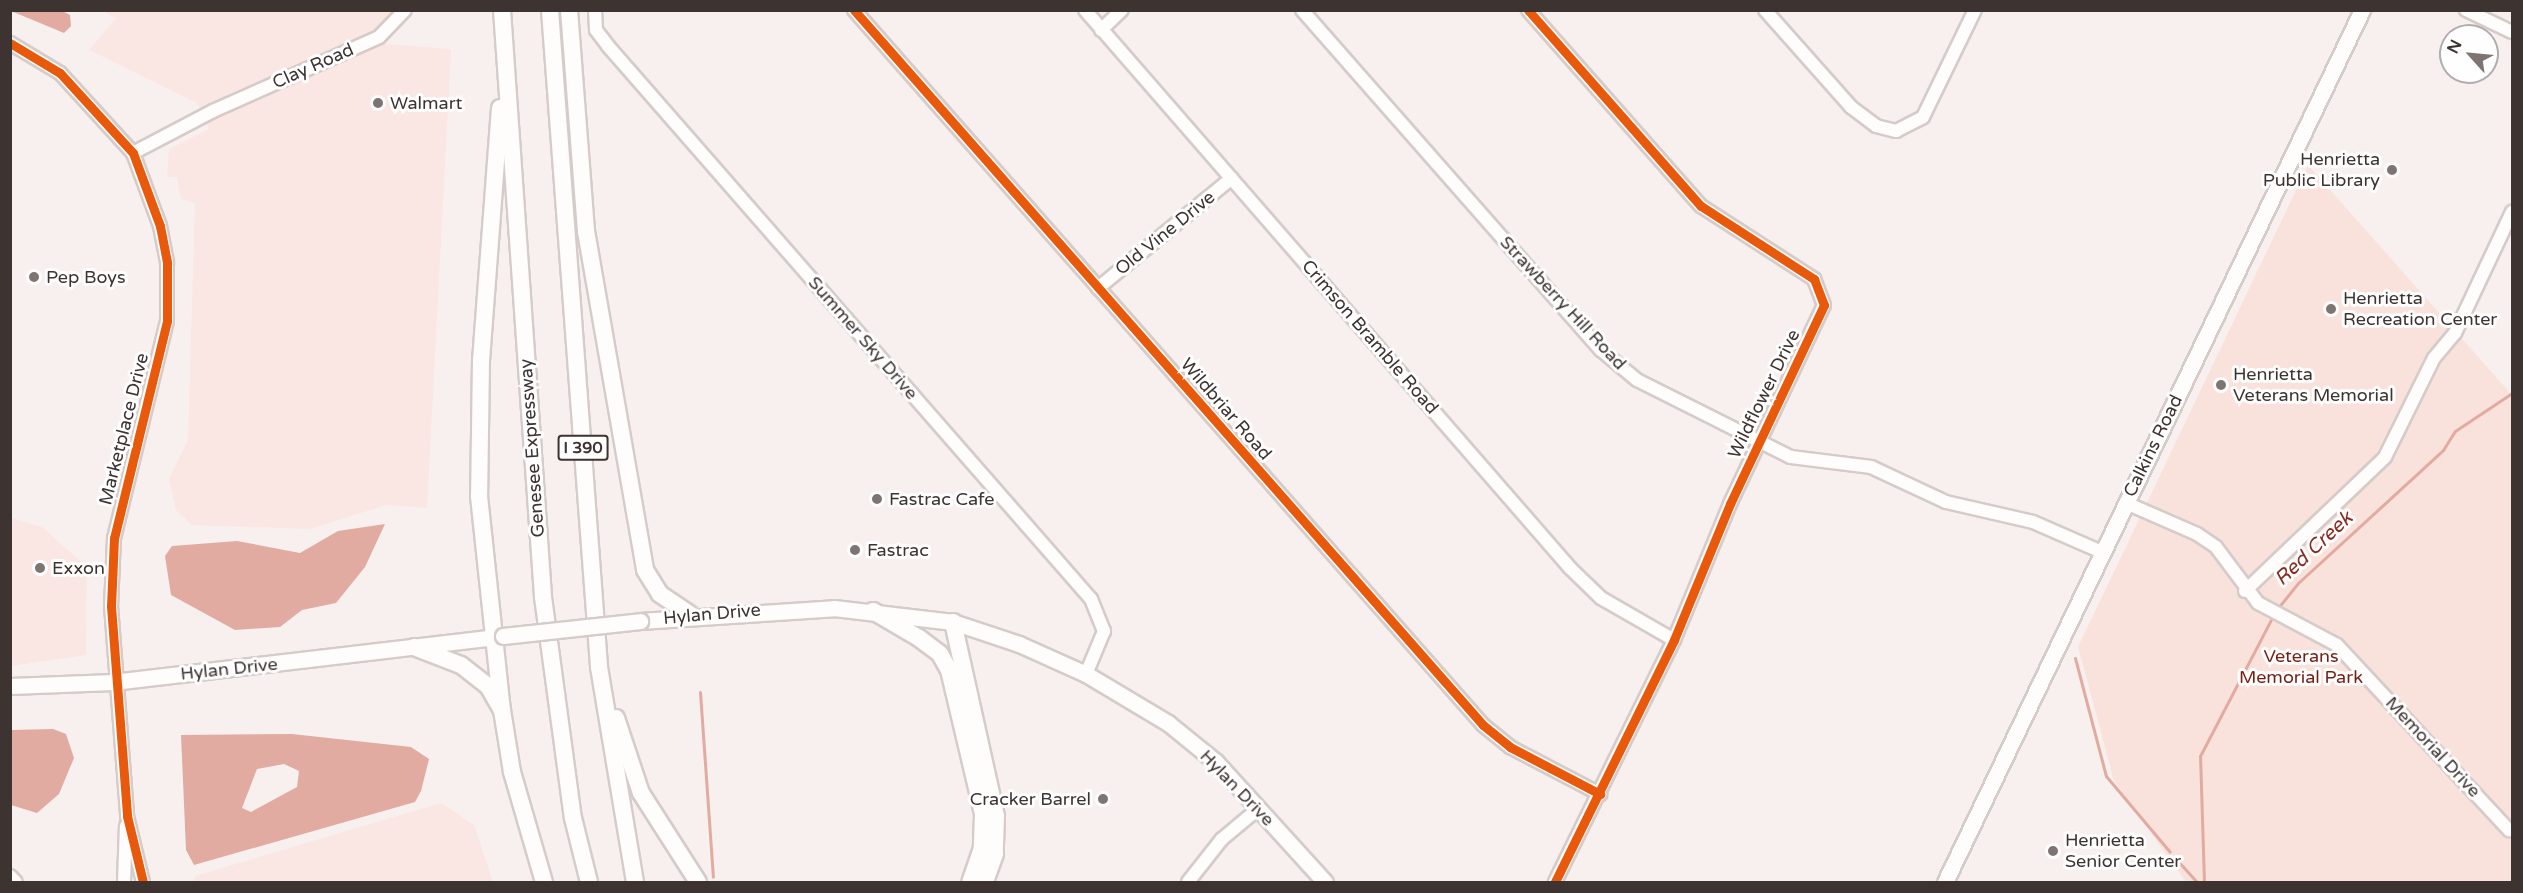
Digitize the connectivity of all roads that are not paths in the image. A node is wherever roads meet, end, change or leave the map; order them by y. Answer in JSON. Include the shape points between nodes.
{"nodes":[{"id":1,"x":405,"y":10,"type":"edge"},
{"id":2,"x":502,"y":10,"type":"edge"},
{"id":3,"x":550,"y":10,"type":"edge"},
{"id":4,"x":569,"y":10,"type":"edge"},
{"id":5,"x":595,"y":10,"type":"edge"},
{"id":6,"x":854,"y":10,"type":"edge"},
{"id":7,"x":1085,"y":10,"type":"edge"},
{"id":8,"x":1122,"y":10,"type":"edge"},
{"id":9,"x":1302,"y":10,"type":"edge"},
{"id":10,"x":1528,"y":10,"type":"edge"},
{"id":11,"x":1975,"y":10,"type":"edge"},
{"id":12,"x":2362,"y":10,"type":"edge"},
{"id":13,"x":2466,"y":10,"type":"edge"},
{"id":14,"x":1768,"y":12,"type":"edge"},
{"id":15,"x":1101,"y":30,"type":"junction"},
{"id":16,"x":2512,"y":32,"type":"edge"},
{"id":17,"x":10,"y":44,"type":"edge"},
{"id":18,"x":504,"y":50,"type":"junction"},
{"id":19,"x":133,"y":153,"type":"junction"},
{"id":20,"x":1232,"y":178,"type":"junction"},
{"id":21,"x":2512,"y":213,"type":"edge"},
{"id":22,"x":1098,"y":288,"type":"junction"},
{"id":23,"x":1759,"y":443,"type":"junction"},
{"id":24,"x":2126,"y":503,"type":"junction"},
{"id":25,"x":2102,"y":552,"type":"junction"},
{"id":26,"x":2245,"y":591,"type":"junction"},
{"id":27,"x":873,"y":611,"type":"junction"},
{"id":28,"x":690,"y":614,"type":"junction"},
{"id":29,"x":953,"y":622,"type":"junction"},
{"id":30,"x":499,"y":636,"type":"junction"},
{"id":31,"x":1674,"y":640,"type":"junction"},
{"id":32,"x":414,"y":647,"type":"junction"},
{"id":33,"x":599,"y":667,"type":"junction"},
{"id":34,"x":1086,"y":674,"type":"junction"},
{"id":35,"x":113,"y":682,"type":"junction"},
{"id":36,"x":10,"y":687,"type":"edge"},
{"id":37,"x":502,"y":710,"type":"junction"},
{"id":38,"x":1600,"y":794,"type":"junction"},
{"id":39,"x":1258,"y":808,"type":"junction"},
{"id":40,"x":127,"y":816,"type":"junction"},
{"id":41,"x":2509,"y":830,"type":"dead end"},
{"id":42,"x":10,"y":876,"type":"edge"},
{"id":43,"x":16,"y":882,"type":"edge"},
{"id":44,"x":124,"y":882,"type":"edge"},
{"id":45,"x":143,"y":882,"type":"edge"},
{"id":46,"x":544,"y":882,"type":"edge"},
{"id":47,"x":589,"y":882,"type":"edge"},
{"id":48,"x":635,"y":882,"type":"edge"},
{"id":49,"x":698,"y":882,"type":"edge"},
{"id":50,"x":970,"y":882,"type":"edge"},
{"id":51,"x":985,"y":882,"type":"edge"},
{"id":52,"x":1188,"y":882,"type":"edge"},
{"id":53,"x":1325,"y":882,"type":"edge"},
{"id":54,"x":1555,"y":882,"type":"edge"},
{"id":55,"x":1945,"y":882,"type":"edge"}],
"edges":[{"from":1,"to":19,"type":"street","name":"Clay Road","via":[[379,37],[213,111]]},
{"from":2,"to":18,"type":"highway","name":"Genesee Expressway","number":"I 390"},
{"from":3,"to":33,"type":"highway","number":"I 390"},
{"from":4,"to":28,"type":"highway","via":[[586,231],[645,570],[660,594]]},
{"from":5,"to":34,"type":"street","name":"Summer Sky Drive","via":[[597,30],[608,46],[1091,599],[1104,631]]},
{"from":6,"to":22,"type":"street","name":"Wildbriar Road"},
{"from":7,"to":15,"type":"street","name":"Crimson Bramble Road"},
{"from":8,"to":15,"type":"street"},
{"from":9,"to":23,"type":"street","name":"Strawberry Hill Road","via":[[1618,366],[1657,393]]},
{"from":10,"to":23,"type":"street","name":"Wildflower Drive","via":[[1701,206],[1821,288],[1822,312]]},
{"from":11,"to":14,"type":"street","via":[[1923,117],[1896,131],[1876,126],[1851,107]]},
{"from":12,"to":24,"type":"main road","name":"Calkins Road"},
{"from":13,"to":16,"type":"street"},
{"from":15,"to":20,"type":"street","name":"Crimson Bramble Road"},
{"from":17,"to":19,"type":"street","name":"Marketplace Drive","via":[[60,73]]},
{"from":18,"to":30,"type":"highway","via":[[481,360],[479,496]]},
{"from":18,"to":47,"type":"highway","name":"Genesee Expressway","number":"I 390","via":[[543,597],[573,818]]},
{"from":19,"to":35,"type":"street","name":"Marketplace Drive","via":[[160,226],[167,321],[114,538]]},
{"from":20,"to":22,"type":"street","name":"Old Vine Drive"},
{"from":20,"to":31,"type":"street","name":"Crimson Bramble Road","via":[[1570,568],[1601,598]]},
{"from":21,"to":26,"type":"street","via":[[2455,333],[2434,358],[2385,457]]},
{"from":22,"to":38,"type":"street","name":"Wildbriar Road","via":[[1484,725],[1510,747]]},
{"from":23,"to":25,"type":"street","name":"Strawberry Hill Road","via":[[1822,464],[1872,467],[1946,502],[2033,522]]},
{"from":23,"to":31,"type":"street","name":"Wildflower Drive"},
{"from":24,"to":25,"type":"main road","name":"Calkins Road"},
{"from":24,"to":26,"type":"street","name":"Memorial Drive","via":[[2216,547]]},
{"from":25,"to":55,"type":"main road","name":"Calkins Road"},
{"from":26,"to":41,"type":"street","name":"Memorial Drive","via":[[2258,603],[2345,652]]},
{"from":27,"to":28,"type":"main road","name":"Hylan Drive"},
{"from":27,"to":29,"type":"main road","name":"Hylan Drive"},
{"from":27,"to":50,"type":"highway","via":[[920,638],[940,654],[949,670],[982,814],[982,849]]},
{"from":28,"to":30,"type":"main road","name":"Hylan Drive","bridge":true},
{"from":29,"to":34,"type":"main road","name":"Hylan Drive"},
{"from":29,"to":51,"type":"highway","via":[[996,816],[995,854]]},
{"from":30,"to":32,"type":"main road","name":"Hylan Drive"},
{"from":30,"to":37,"type":"highway"},
{"from":31,"to":38,"type":"street","name":"Wildflower Drive"},
{"from":32,"to":35,"type":"main road","name":"Hylan Drive"},
{"from":32,"to":37,"type":"highway","via":[[461,665],[488,686]]},
{"from":33,"to":48,"type":"highway","number":"I 390"},
{"from":33,"to":49,"type":"highway","via":[[641,793]]},
{"from":34,"to":39,"type":"main road","name":"Hylan Drive","via":[[1168,723],[1216,762]]},
{"from":35,"to":36,"type":"main road","name":"Hylan Drive"},
{"from":35,"to":40,"type":"street","name":"Marketplace Drive"},
{"from":37,"to":46,"type":"highway","via":[[512,772]]},
{"from":38,"to":54,"type":"street","name":"Wildflower Drive"},
{"from":39,"to":52,"type":"street","via":[[1222,839]]},
{"from":39,"to":53,"type":"main road","name":"Hylan Drive"},
{"from":40,"to":44,"type":"street","name":"Marketplace Drive"},
{"from":40,"to":45,"type":"street","name":"Marketplace Drive"},
{"from":42,"to":43,"type":"street"}]}
